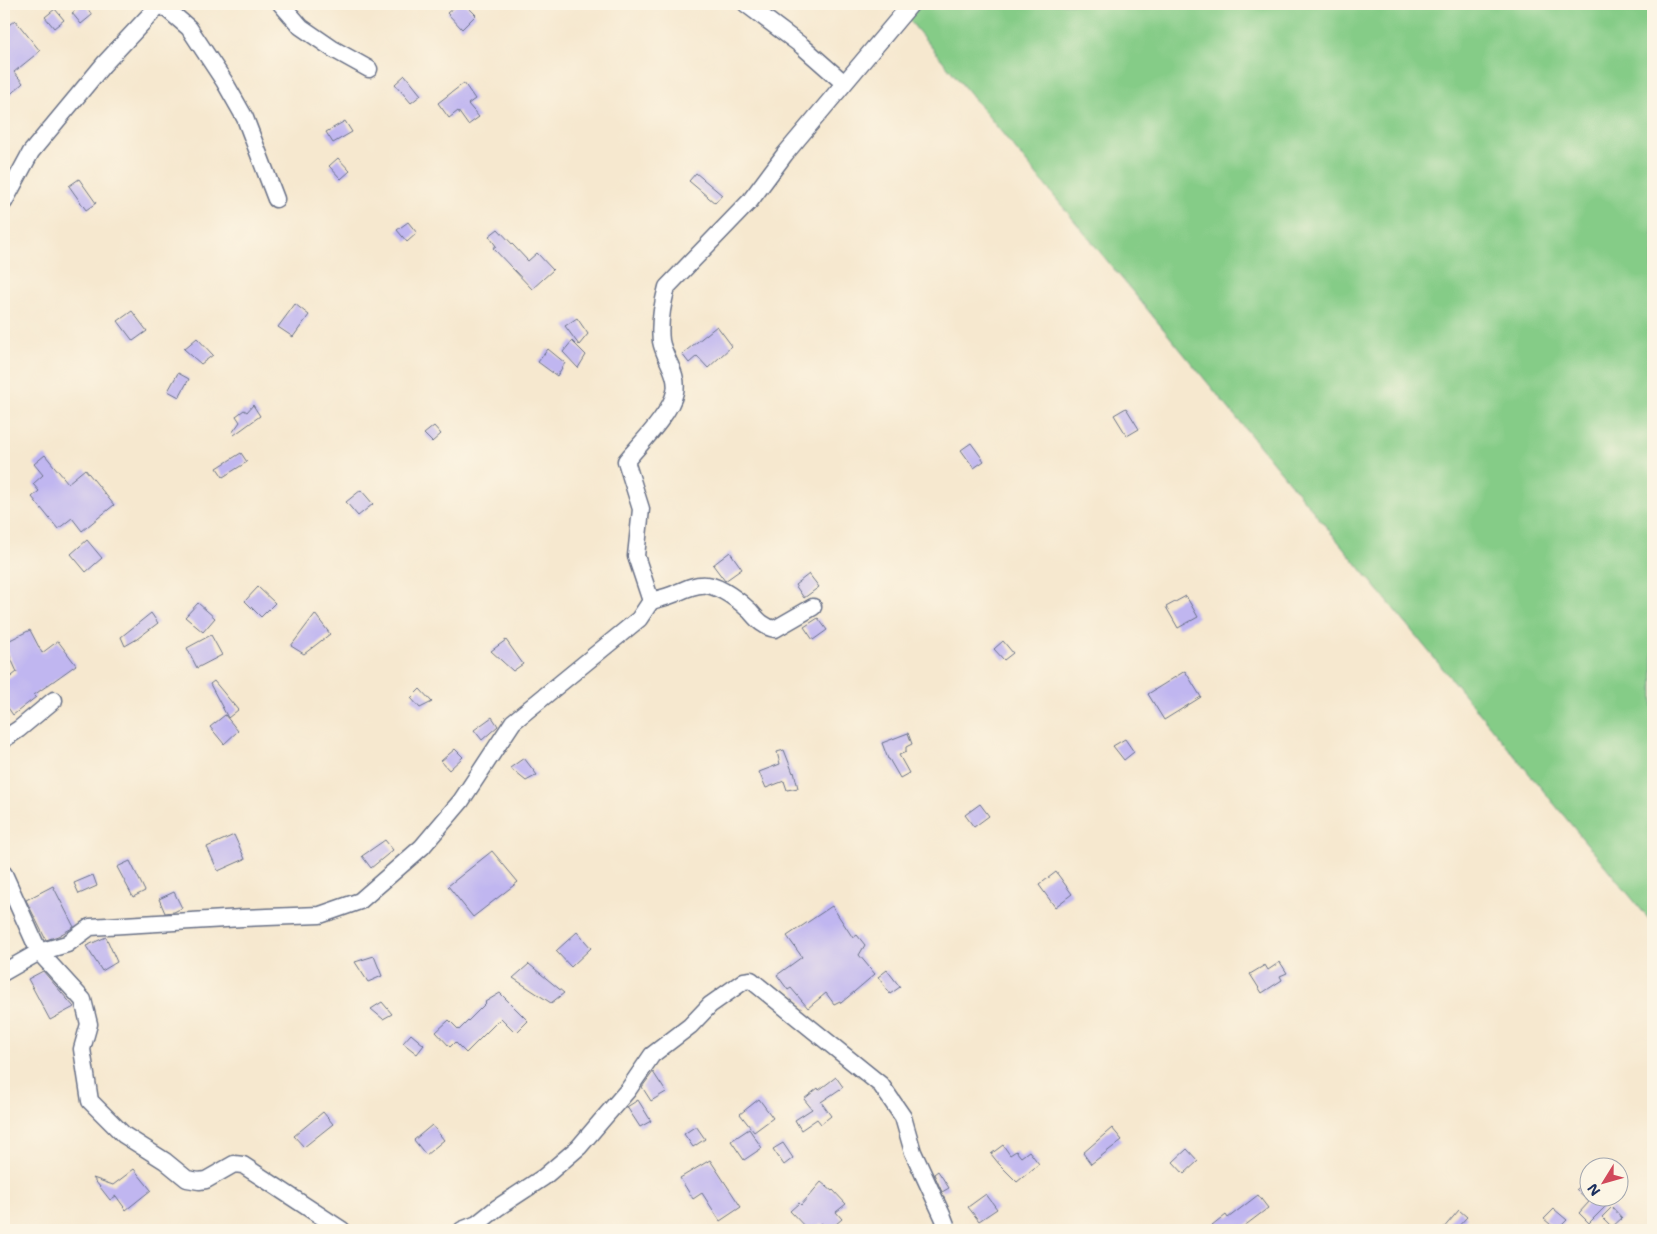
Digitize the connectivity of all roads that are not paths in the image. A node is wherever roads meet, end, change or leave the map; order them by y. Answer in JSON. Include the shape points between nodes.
{"nodes":[{"id":1,"x":160,"y":4,"type":"edge"},
{"id":2,"x":281,"y":4,"type":"edge"},
{"id":3,"x":746,"y":4,"type":"edge"},
{"id":4,"x":911,"y":4,"type":"edge"},
{"id":5,"x":369,"y":69,"type":"dead end"},
{"id":6,"x":844,"y":83,"type":"junction"},
{"id":7,"x":276,"y":199,"type":"dead end"},
{"id":8,"x":4,"y":202,"type":"edge"},
{"id":9,"x":651,"y":601,"type":"junction"},
{"id":10,"x":813,"y":607,"type":"dead end"},
{"id":11,"x":54,"y":700,"type":"dead end"},
{"id":12,"x":4,"y":739,"type":"edge"},
{"id":13,"x":4,"y":874,"type":"edge"},
{"id":14,"x":39,"y":952,"type":"junction"},
{"id":15,"x":4,"y":972,"type":"edge"},
{"id":16,"x":342,"y":1230,"type":"edge"},
{"id":17,"x":462,"y":1230,"type":"edge"},
{"id":18,"x":948,"y":1230,"type":"edge"}],
"edges":[{"from":1,"to":7,"type":"street","via":[[189,28],[224,81],[245,118]]},
{"from":1,"to":8,"type":"street","via":[[104,64],[31,152]]},
{"from":2,"to":5,"type":"street","via":[[301,27]]},
{"from":3,"to":6,"type":"street"},
{"from":4,"to":6,"type":"street"},
{"from":6,"to":9,"type":"street","via":[[750,201],[667,287],[661,341],[675,378],[676,392],[669,408],[626,461],[641,509],[636,556]]},
{"from":9,"to":10,"type":"street","via":[[706,584],[726,593],[761,623],[774,629]]},
{"from":9,"to":14,"type":"street","via":[[639,619],[512,722],[461,801],[422,847],[360,901],[320,915],[90,927],[67,944]]},
{"from":11,"to":12,"type":"street"},
{"from":13,"to":14,"type":"street"},
{"from":14,"to":15,"type":"street"},
{"from":14,"to":16,"type":"street","via":[[82,1000],[89,1024],[82,1049],[90,1101],[124,1135],[187,1179],[206,1180],[234,1164],[243,1165]]},
{"from":17,"to":18,"type":"street","via":[[477,1224],[544,1177],[579,1147],[628,1090],[652,1055],[690,1026],[710,1005],[744,981],[751,980],[881,1085],[903,1117],[913,1152]]}]}
